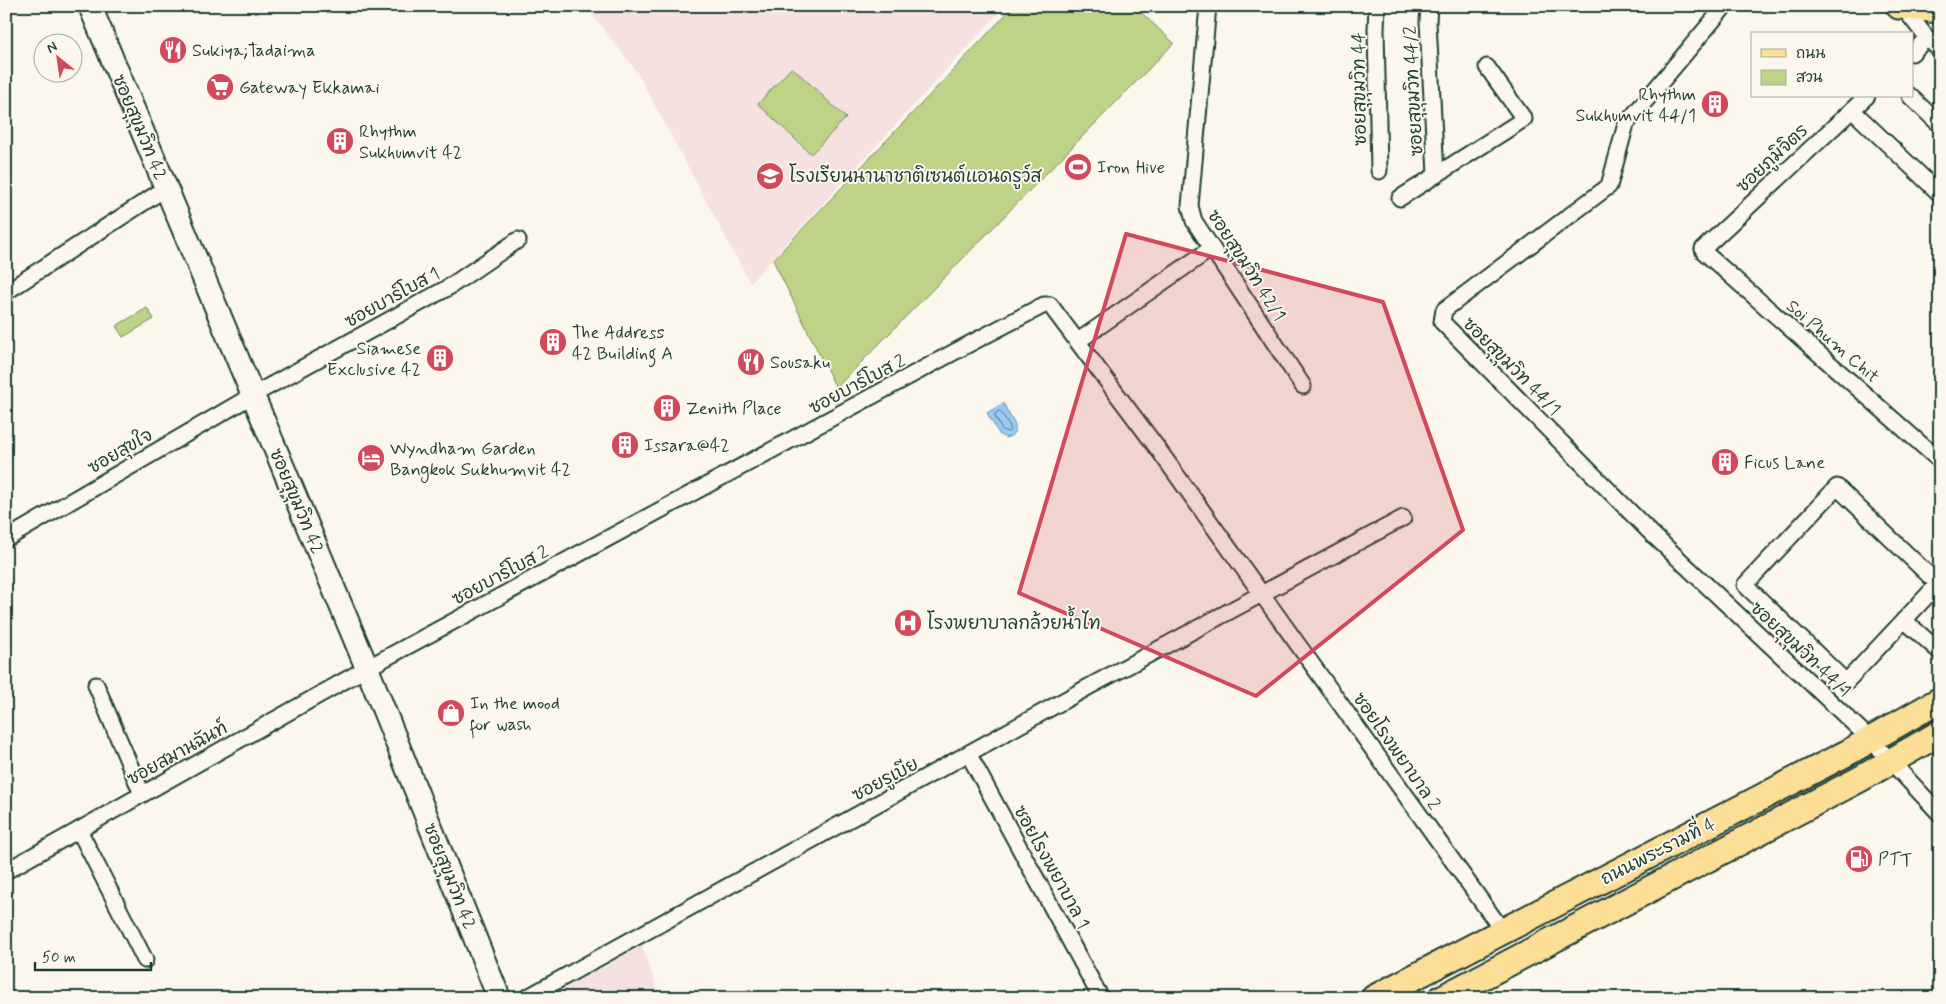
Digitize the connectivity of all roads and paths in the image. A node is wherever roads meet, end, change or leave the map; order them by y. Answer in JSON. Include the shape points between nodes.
{"nodes":[{"id":1,"x":90,"y":6,"type":"edge"},
{"id":2,"x":1208,"y":6,"type":"edge"},
{"id":3,"x":1377,"y":6,"type":"edge"},
{"id":4,"x":1429,"y":6,"type":"edge"},
{"id":5,"x":1725,"y":6,"type":"edge"},
{"id":6,"x":1901,"y":6,"type":"edge"},
{"id":7,"x":1940,"y":10,"type":"edge"},
{"id":8,"x":1927,"y":38,"type":"junction"},
{"id":9,"x":1940,"y":50,"type":"edge"},
{"id":10,"x":1914,"y":51,"type":"edge"},
{"id":11,"x":1487,"y":67,"type":"dead end"},
{"id":12,"x":1865,"y":98,"type":"edge"},
{"id":13,"x":1912,"y":98,"type":"edge"},
{"id":14,"x":1852,"y":110,"type":"junction"},
{"id":15,"x":1940,"y":125,"type":"edge"},
{"id":16,"x":1380,"y":171,"type":"dead end"},
{"id":17,"x":1436,"y":175,"type":"junction"},
{"id":18,"x":166,"y":188,"type":"junction"},
{"id":19,"x":1940,"y":194,"type":"edge"},
{"id":20,"x":1400,"y":198,"type":"dead end"},
{"id":21,"x":518,"y":240,"type":"dead end"},
{"id":22,"x":1212,"y":248,"type":"junction"},
{"id":23,"x":1703,"y":249,"type":"joint"},
{"id":24,"x":6,"y":292,"type":"edge"},
{"id":25,"x":1078,"y":341,"type":"junction"},
{"id":26,"x":1303,"y":386,"type":"dead end"},
{"id":27,"x":253,"y":394,"type":"junction"},
{"id":28,"x":1940,"y":461,"type":"edge"},
{"id":29,"x":1403,"y":518,"type":"dead end"},
{"id":30,"x":6,"y":539,"type":"edge"},
{"id":31,"x":1261,"y":593,"type":"junction"},
{"id":32,"x":1904,"y":620,"type":"junction"},
{"id":33,"x":1940,"y":652,"type":"edge"},
{"id":34,"x":367,"y":668,"type":"junction"},
{"id":35,"x":96,"y":685,"type":"dead end"},
{"id":36,"x":1940,"y":700,"type":"edge"},
{"id":37,"x":1940,"y":733,"type":"edge"},
{"id":38,"x":1871,"y":740,"type":"junction"},
{"id":39,"x":969,"y":755,"type":"junction"},
{"id":40,"x":1892,"y":762,"type":"junction"},
{"id":41,"x":142,"y":794,"type":"junction"},
{"id":42,"x":1940,"y":814,"type":"edge"},
{"id":43,"x":79,"y":830,"type":"junction"},
{"id":44,"x":6,"y":871,"type":"edge"},
{"id":45,"x":1502,"y":930,"type":"junction"},
{"id":46,"x":145,"y":960,"type":"dead end"},
{"id":47,"x":499,"y":998,"type":"edge"},
{"id":48,"x":526,"y":998,"type":"edge"},
{"id":49,"x":1102,"y":998,"type":"edge"},
{"id":50,"x":1374,"y":998,"type":"edge"},
{"id":51,"x":1442,"y":998,"type":"edge"}],
"edges":[{"from":1,"to":18,"type":"street","name":"ซอยสุขุมวิท 42"},
{"from":2,"to":22,"type":"street","name":"ซอยสุขุมวิท 42/1","via":[[1190,206],[1194,221]]},
{"from":3,"to":16,"type":"street","name":"ซอยสุขุมวิท 44"},
{"from":4,"to":17,"type":"street","name":"ซอยสุขุมวิท 44/2"},
{"from":5,"to":38,"type":"street","name":"ซอยสุขุมวิท 44/1","via":[[1626,124],[1609,186],[1444,310],[1442,322],[1650,532]]},
{"from":6,"to":7,"type":"main road"},
{"from":6,"to":8,"type":"street"},
{"from":8,"to":9,"type":"street"},
{"from":8,"to":10,"type":"street"},
{"from":11,"to":17,"type":"street","via":[[1524,119]]},
{"from":12,"to":14,"type":"street","name":"ซอยภูมิจิตร"},
{"from":13,"to":15,"type":"street"},
{"from":14,"to":19,"type":"street"},
{"from":14,"to":23,"type":"street","name":"ซอยภูมิจิตร"},
{"from":17,"to":20,"type":"street"},
{"from":18,"to":24,"type":"street"},
{"from":18,"to":27,"type":"street","name":"ซอยสุขุมวิท 42"},
{"from":21,"to":27,"type":"street","name":"ซอยบาร์โบส 1","via":[[449,287]]},
{"from":22,"to":25,"type":"street"},
{"from":22,"to":26,"type":"street","name":"ซอยสุขุมวิท 42/1"},
{"from":23,"to":28,"type":"street","name":"Soi Phum Chit"},
{"from":25,"to":31,"type":"street","name":"ซอยบาร์โบส 2"},
{"from":25,"to":34,"type":"street","name":"ซอยบาร์โบส 2","via":[[1054,308],[1044,305]]},
{"from":27,"to":30,"type":"street","name":"ซอยสุขใจ"},
{"from":27,"to":34,"type":"street","name":"ซอยสุขุมวิท 42"},
{"from":29,"to":31,"type":"street","name":"ซอยรูเบีย"},
{"from":31,"to":39,"type":"street","name":"ซอยรูเบีย"},
{"from":31,"to":45,"type":"street","name":"ซอยโรงพยาบาล 2"},
{"from":32,"to":32,"type":"street","via":[[1846,682],[1745,585],[1837,487],[1938,584]]},
{"from":32,"to":33,"type":"street"},
{"from":34,"to":41,"type":"street","name":"ซอยสมานฉันท์"},
{"from":34,"to":47,"type":"street","name":"ซอยสุขุมวิท 42"},
{"from":35,"to":41,"type":"street"},
{"from":36,"to":38,"type":"main road","name":"ถนนพระรามที่ 4"},
{"from":37,"to":40,"type":"main road","name":"ถนนพระรามที่ 4"},
{"from":38,"to":40,"type":"street"},
{"from":38,"to":45,"type":"main road","name":"ถนนพระรามที่ 4"},
{"from":39,"to":48,"type":"street","name":"ซอยรูเบีย"},
{"from":39,"to":49,"type":"street","name":"ซอยโรงพยาบาล 1"},
{"from":40,"to":42,"type":"street"},
{"from":40,"to":51,"type":"main road","name":"ถนนพระรามที่ 4"},
{"from":41,"to":43,"type":"street","name":"ซอยสมานฉันท์"},
{"from":43,"to":44,"type":"street","name":"ซอยสมานฉันท์"},
{"from":43,"to":46,"type":"street"},
{"from":45,"to":50,"type":"main road","name":"ถนนพระรามที่ 4"}]}
